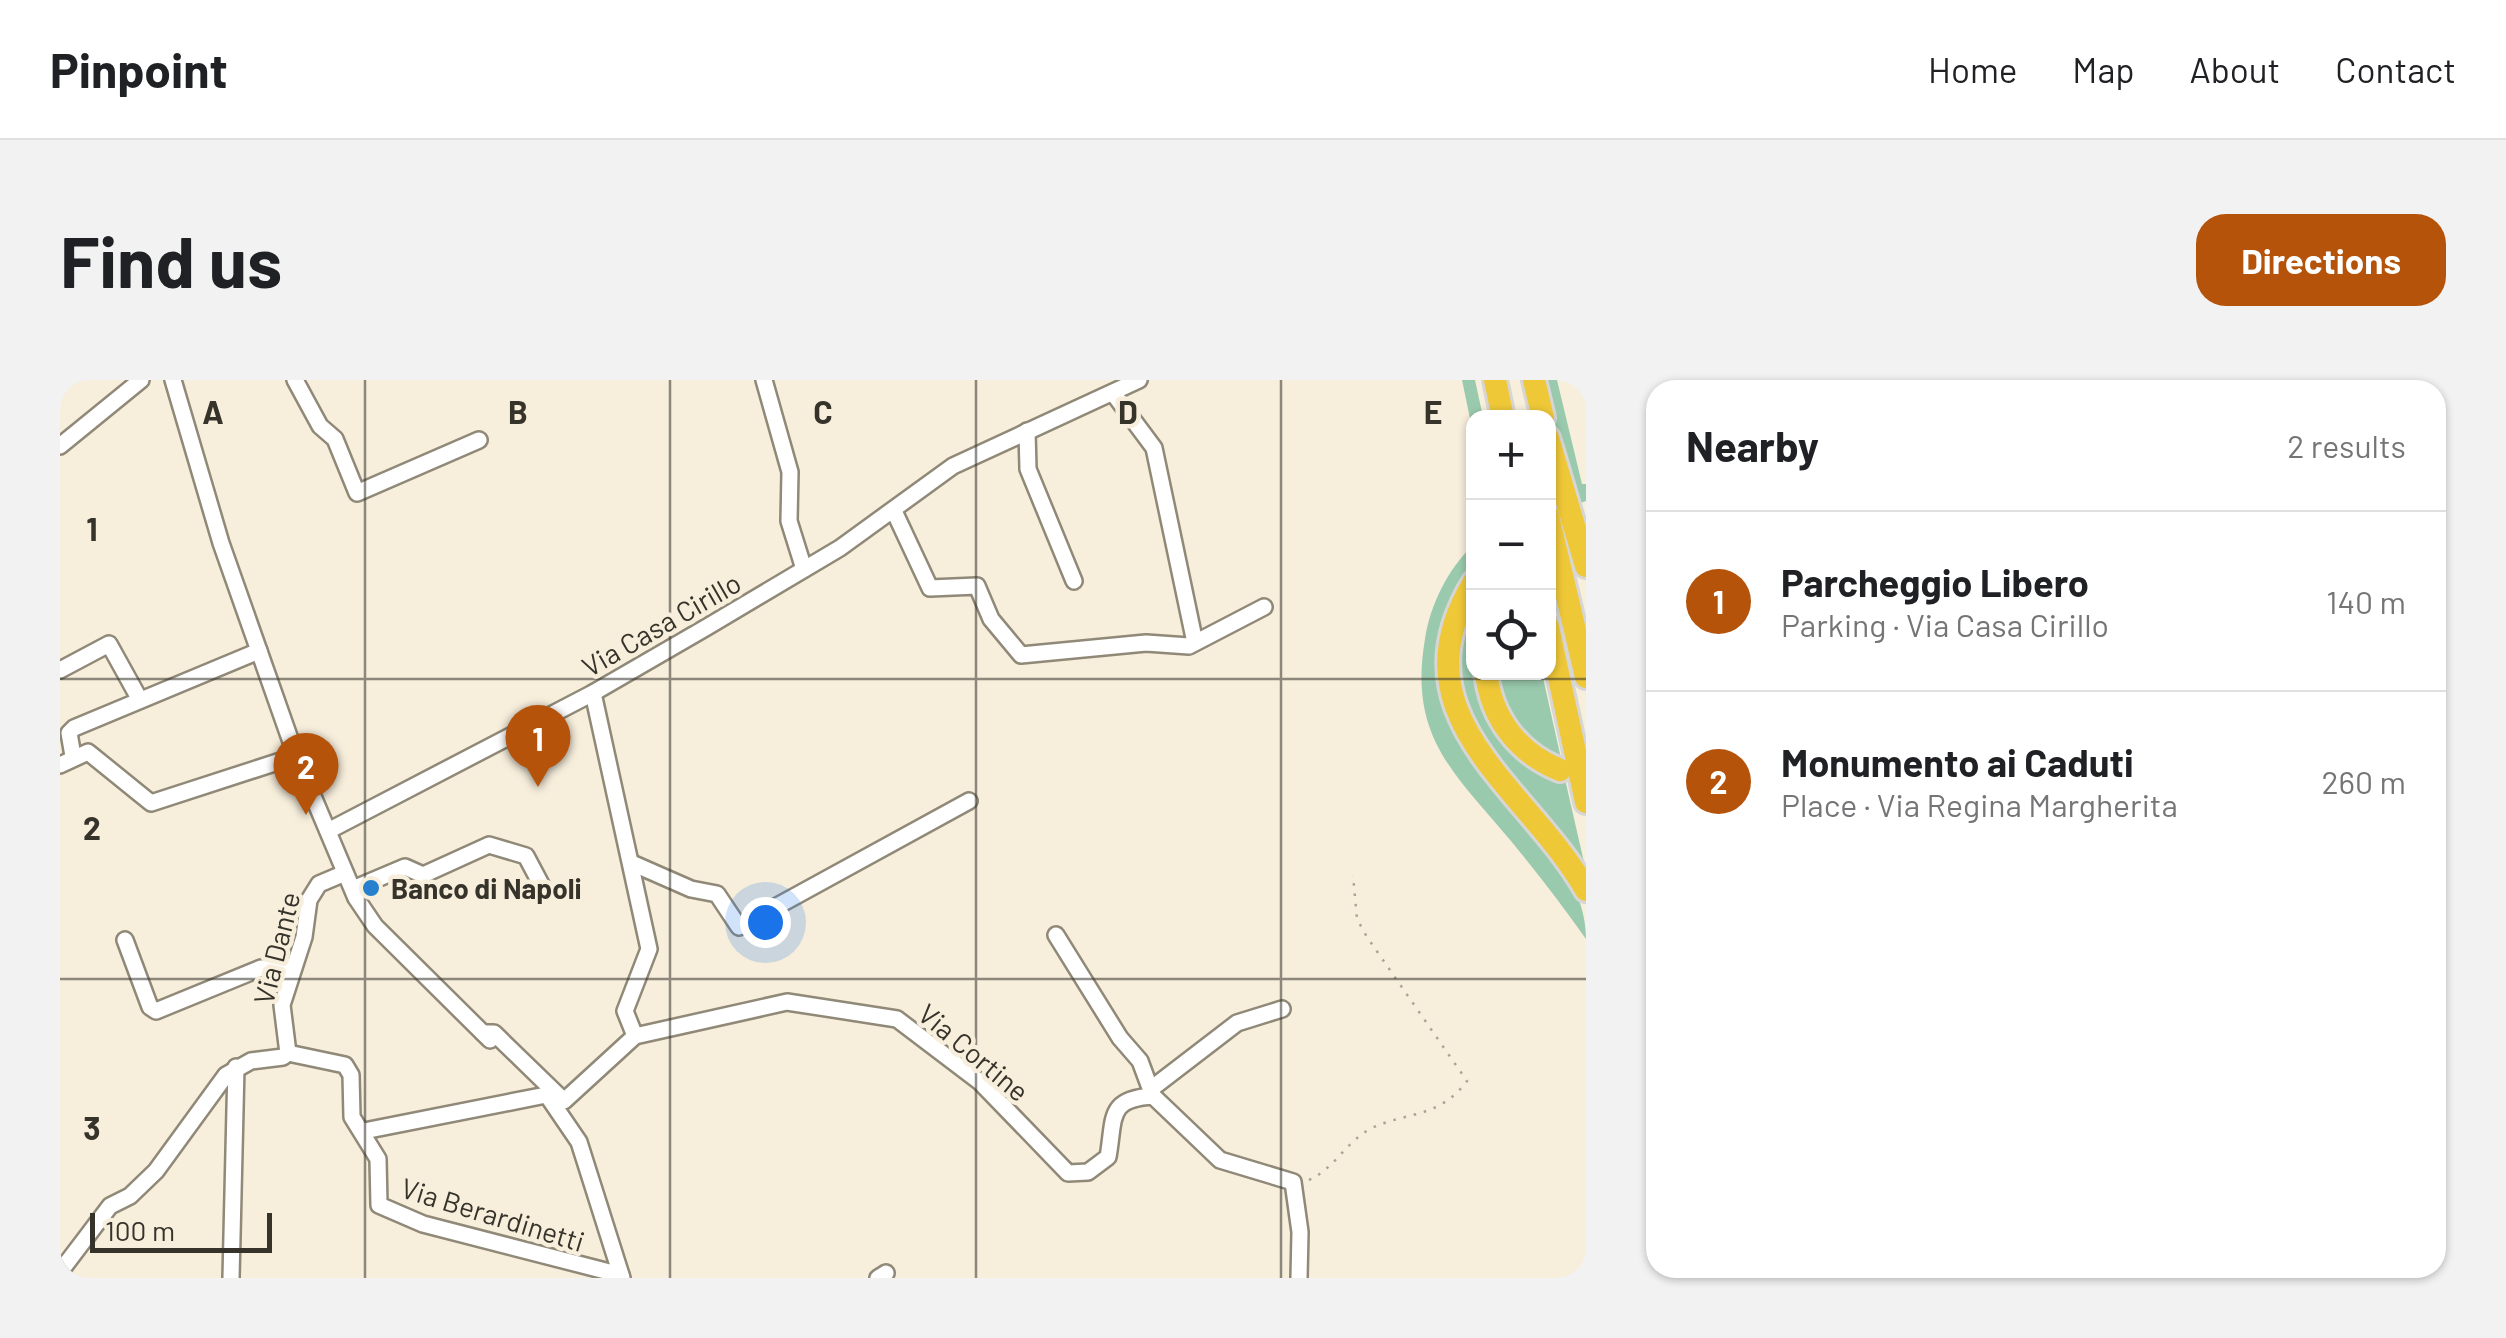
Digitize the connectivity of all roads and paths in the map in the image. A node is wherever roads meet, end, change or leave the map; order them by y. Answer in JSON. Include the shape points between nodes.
{"nodes":[{"id":1,"x":141,"y":380,"type":"edge"},
{"id":2,"x":173,"y":380,"type":"edge"},
{"id":3,"x":295,"y":380,"type":"edge"},
{"id":4,"x":764,"y":380,"type":"edge"},
{"id":5,"x":1140,"y":380,"type":"edge"},
{"id":6,"x":1480,"y":380,"type":"edge"},
{"id":7,"x":1495,"y":380,"type":"edge"},
{"id":8,"x":1518,"y":380,"type":"edge"},
{"id":9,"x":1534,"y":380,"type":"edge"},
{"id":10,"x":1115,"y":388,"type":"edge"},
{"id":11,"x":1486,"y":410,"type":"edge"},
{"id":12,"x":1501,"y":410,"type":"edge"},
{"id":13,"x":1524,"y":410,"type":"edge"},
{"id":14,"x":1541,"y":410,"type":"edge"},
{"id":15,"x":1027,"y":432,"type":"junction"},
{"id":16,"x":480,"y":440,"type":"dead end"},
{"id":17,"x":60,"y":446,"type":"edge"},
{"id":18,"x":1556,"y":465,"type":"edge"},
{"id":19,"x":894,"y":511,"type":"junction"},
{"id":20,"x":1556,"y":550,"type":"edge"},
{"id":21,"x":1586,"y":566,"type":"edge"},
{"id":22,"x":804,"y":569,"type":"junction"},
{"id":23,"x":1074,"y":581,"type":"dead end"},
{"id":24,"x":1470,"y":590,"type":"edge"},
{"id":25,"x":1264,"y":608,"type":"dead end"},
{"id":26,"x":1194,"y":638,"type":"dead end"},
{"id":27,"x":259,"y":651,"type":"junction"},
{"id":28,"x":1556,"y":664,"type":"edge"},
{"id":29,"x":60,"y":670,"type":"edge"},
{"id":30,"x":1586,"y":677,"type":"edge"},
{"id":31,"x":1488,"y":680,"type":"edge"},
{"id":32,"x":593,"y":693,"type":"junction"},
{"id":33,"x":140,"y":700,"type":"junction"},
{"id":34,"x":296,"y":756,"type":"junction"},
{"id":35,"x":66,"y":760,"type":"edge"},
{"id":36,"x":1560,"y":770,"type":"dead end"},
{"id":37,"x":969,"y":801,"type":"dead end"},
{"id":38,"x":1586,"y":802,"type":"edge"},
{"id":39,"x":328,"y":831,"type":"junction"},
{"id":40,"x":634,"y":864,"type":"junction"},
{"id":41,"x":345,"y":873,"type":"junction"},
{"id":42,"x":1353,"y":876,"type":"dead end"},
{"id":43,"x":353,"y":889,"type":"junction"},
{"id":44,"x":544,"y":890,"type":"dead end"},
{"id":45,"x":1586,"y":890,"type":"edge"},
{"id":46,"x":1056,"y":934,"type":"dead end"},
{"id":47,"x":125,"y":940,"type":"dead end"},
{"id":48,"x":294,"y":967,"type":"junction"},
{"id":49,"x":1282,"y":1009,"type":"dead end"},
{"id":50,"x":482,"y":1033,"type":"junction"},
{"id":51,"x":635,"y":1036,"type":"junction"},
{"id":52,"x":288,"y":1052,"type":"junction"},
{"id":53,"x":236,"y":1067,"type":"junction"},
{"id":54,"x":1152,"y":1092,"type":"junction"},
{"id":55,"x":546,"y":1095,"type":"junction"},
{"id":56,"x":364,"y":1131,"type":"junction"},
{"id":57,"x":1293,"y":1182,"type":"junction"},
{"id":58,"x":60,"y":1272,"type":"edge"},
{"id":59,"x":622,"y":1277,"type":"edge"},
{"id":60,"x":231,"y":1278,"type":"edge"},
{"id":61,"x":1300,"y":1278,"type":"edge"}],
"edges":[{"from":1,"to":17,"type":"street"},
{"from":2,"to":27,"type":"street"},
{"from":3,"to":16,"type":"street","via":[[320,426],[335,438],[357,493]]},
{"from":4,"to":22,"type":"street","via":[[790,472],[789,521]]},
{"from":5,"to":10,"type":"street","name":"Via Casa Cirillo"},
{"from":6,"to":11,"type":"highway"},
{"from":7,"to":12,"type":"highway"},
{"from":8,"to":13,"type":"highway"},
{"from":9,"to":14,"type":"highway"},
{"from":10,"to":15,"type":"street","name":"Via Casa Cirillo"},
{"from":10,"to":26,"type":"street","via":[[1154,448]]},
{"from":15,"to":19,"type":"street","name":"Via Casa Cirillo","via":[[953,466]]},
{"from":15,"to":23,"type":"street","via":[[1028,469]]},
{"from":18,"to":21,"type":"highway"},
{"from":19,"to":22,"type":"street","name":"Via Casa Cirillo"},
{"from":19,"to":25,"type":"street","via":[[930,588],[976,586],[1020,655],[1146,643],[1189,646]]},
{"from":20,"to":30,"type":"highway"},
{"from":22,"to":32,"type":"street","name":"Via Casa Cirillo"},
{"from":24,"to":45,"type":"highway","via":[[1450,648],[1460,723]]},
{"from":27,"to":33,"type":"street"},
{"from":27,"to":34,"type":"street"},
{"from":28,"to":38,"type":"highway"},
{"from":29,"to":33,"type":"street","via":[[109,644]]},
{"from":31,"to":36,"type":"highway","via":[[1497,716],[1511,736]]},
{"from":32,"to":39,"type":"street","name":"Via Casa Cirillo"},
{"from":32,"to":40,"type":"street"},
{"from":33,"to":35,"type":"street","via":[[69,732]]},
{"from":34,"to":35,"type":"street","via":[[151,803],[88,752]]},
{"from":34,"to":39,"type":"street"},
{"from":37,"to":40,"type":"street","via":[[739,927],[716,894]]},
{"from":39,"to":41,"type":"street"},
{"from":40,"to":51,"type":"street","via":[[649,949],[624,1011]]},
{"from":41,"to":43,"type":"street"},
{"from":41,"to":48,"type":"street","name":"Via Dante","via":[[319,884],[308,900]]},
{"from":42,"to":57,"type":"path","via":[[1357,919],[1367,937],[1467,1081],[1433,1109],[1371,1128],[1325,1171]]},
{"from":43,"to":44,"type":"street","via":[[406,867],[423,876],[489,845],[526,856]]},
{"from":43,"to":50,"type":"street","via":[[365,915]]},
{"from":46,"to":54,"type":"street","via":[[1140,1061]]},
{"from":47,"to":48,"type":"street","via":[[156,1011],[261,968]]},
{"from":48,"to":52,"type":"street","name":"Via Dante","via":[[282,1006]]},
{"from":49,"to":54,"type":"street","via":[[1237,1023]]},
{"from":50,"to":51,"type":"street","via":[[494,1033],[564,1102]]},
{"from":50,"to":55,"type":"street"},
{"from":51,"to":54,"type":"street","name":"Via Cortine","via":[[788,1002],[897,1018],[980,1082],[1076,1175],[1108,1156],[1120,1103]]},
{"from":52,"to":53,"type":"street"},
{"from":52,"to":56,"type":"street","name":"Via Berardinetti","via":[[345,1065],[352,1075],[352,1117]]},
{"from":53,"to":58,"type":"street","via":[[156,1172],[110,1206]]},
{"from":53,"to":60,"type":"street"},
{"from":54,"to":57,"type":"street","via":[[1220,1160]]},
{"from":55,"to":56,"type":"street"},
{"from":55,"to":59,"type":"street","via":[[579,1142]]},
{"from":56,"to":59,"type":"street","name":"Via Berardinetti","via":[[380,1167],[376,1200],[389,1212]]},
{"from":57,"to":61,"type":"street"}]}
